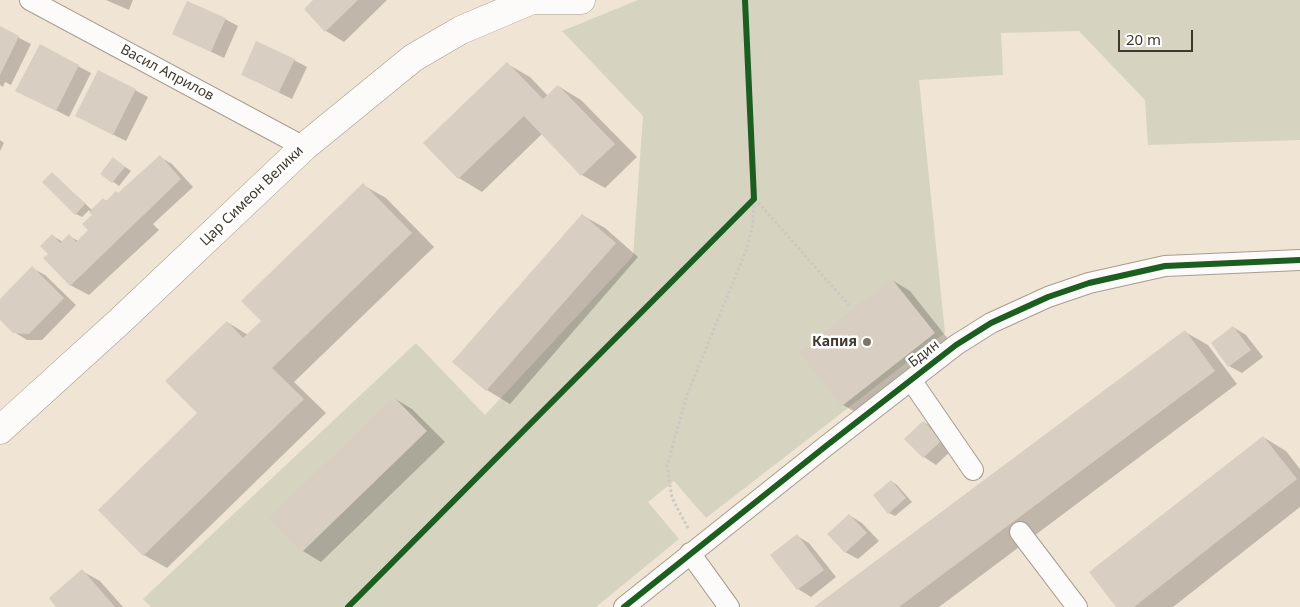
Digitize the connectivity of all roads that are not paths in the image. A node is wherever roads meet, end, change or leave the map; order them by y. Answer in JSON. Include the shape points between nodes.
{"nodes":[{"id":1,"x":30,"y":0,"type":"edge"},
{"id":2,"x":532,"y":0,"type":"edge"},
{"id":3,"x":581,"y":0,"type":"edge"},
{"id":4,"x":304,"y":147,"type":"junction"},
{"id":5,"x":1300,"y":260,"type":"edge"},
{"id":6,"x":911,"y":380,"type":"junction"},
{"id":7,"x":0,"y":430,"type":"edge"},
{"id":8,"x":973,"y":470,"type":"dead end"},
{"id":9,"x":1020,"y":532,"type":"dead end"},
{"id":10,"x":690,"y":553,"type":"junction"},
{"id":11,"x":624,"y":607,"type":"edge"},
{"id":12,"x":729,"y":607,"type":"edge"},
{"id":13,"x":1077,"y":607,"type":"edge"}],
"edges":[{"from":1,"to":4,"type":"street","name":"Васил Априлов"},
{"from":2,"to":3,"type":"main road","name":"Цар Симеон Велики"},
{"from":2,"to":4,"type":"main road","name":"Цар Симеон Велики","via":[[461,30],[414,58]]},
{"from":4,"to":7,"type":"main road","name":"Цар Симеон Велики","via":[[120,322]]},
{"from":5,"to":6,"type":"street","name":"Бдин","via":[[1165,266],[1089,284],[1048,297],[991,323]]},
{"from":6,"to":8,"type":"street"},
{"from":6,"to":10,"type":"street","name":"Бдин"},
{"from":9,"to":13,"type":"street"},
{"from":10,"to":11,"type":"street","name":"Бдин"},
{"from":10,"to":12,"type":"street"}]}
